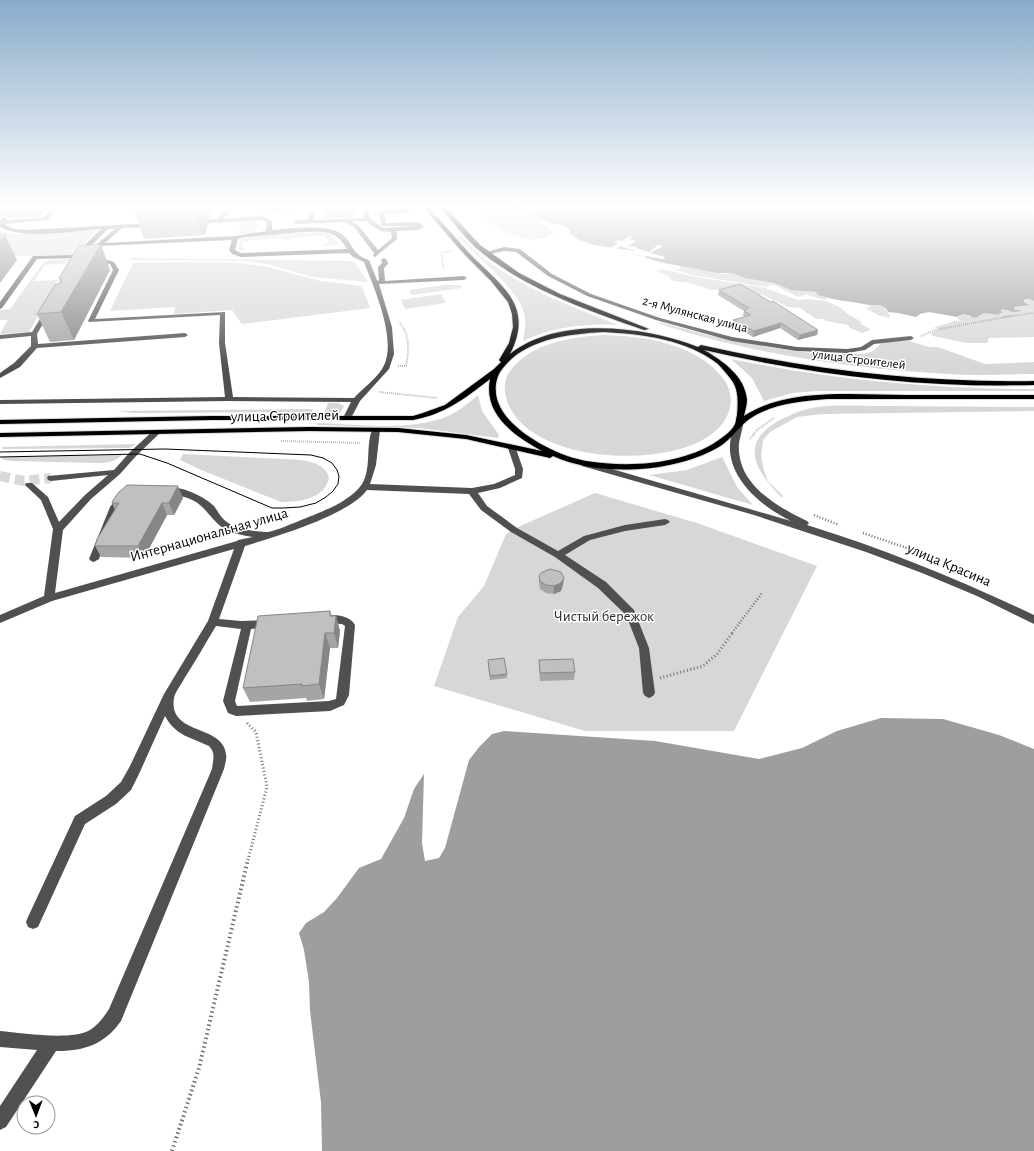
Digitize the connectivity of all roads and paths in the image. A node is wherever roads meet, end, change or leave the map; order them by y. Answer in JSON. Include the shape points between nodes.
{"nodes":[{"id":1,"x":32,"y":262,"type":"edge"},
{"id":2,"x":107,"y":262,"type":"edge"},
{"id":3,"x":366,"y":262,"type":"edge"},
{"id":4,"x":384,"y":262,"type":"edge"},
{"id":5,"x":443,"y":262,"type":"edge"},
{"id":6,"x":474,"y":262,"type":"edge"},
{"id":7,"x":498,"y":262,"type":"edge"},
{"id":8,"x":532,"y":262,"type":"edge"},
{"id":9,"x":464,"y":278,"type":"dead end"},
{"id":10,"x":446,"y":279,"type":"junction"},
{"id":11,"x":377,"y":283,"type":"junction"},
{"id":12,"x":0,"y":307,"type":"edge"},
{"id":13,"x":52,"y":307,"type":"edge"},
{"id":14,"x":1034,"y":313,"type":"edge"},
{"id":15,"x":34,"y":334,"type":"junction"},
{"id":16,"x":185,"y":335,"type":"dead end"},
{"id":17,"x":0,"y":337,"type":"edge"},
{"id":18,"x":911,"y":338,"type":"joint"},
{"id":19,"x":680,"y":342,"type":"junction"},
{"id":20,"x":35,"y":346,"type":"junction"},
{"id":21,"x":17,"y":365,"type":"junction"},
{"id":22,"x":0,"y":366,"type":"edge"},
{"id":23,"x":497,"y":369,"type":"junction"},
{"id":24,"x":0,"y":376,"type":"edge"},
{"id":25,"x":1034,"y":383,"type":"edge"},
{"id":26,"x":364,"y":392,"type":"junction"},
{"id":27,"x":1034,"y":397,"type":"edge"},
{"id":28,"x":229,"y":399,"type":"junction"},
{"id":29,"x":444,"y":399,"type":"dead end"},
{"id":30,"x":356,"y":400,"type":"junction"},
{"id":31,"x":0,"y":402,"type":"edge"},
{"id":32,"x":780,"y":415,"type":"dead end"},
{"id":33,"x":347,"y":418,"type":"junction"},
{"id":34,"x":0,"y":422,"type":"edge"},
{"id":35,"x":739,"y":425,"type":"junction"},
{"id":36,"x":376,"y":430,"type":"junction"},
{"id":37,"x":157,"y":432,"type":"junction"},
{"id":38,"x":0,"y":435,"type":"edge"},
{"id":39,"x":277,"y":442,"type":"dead end"},
{"id":40,"x":746,"y":444,"type":"dead end"},
{"id":41,"x":363,"y":446,"type":"dead end"},
{"id":42,"x":512,"y":448,"type":"junction"},
{"id":43,"x":572,"y":460,"type":"junction"},
{"id":44,"x":116,"y":472,"type":"junction"},
{"id":45,"x":51,"y":478,"type":"tunnel mouth"},
{"id":46,"x":29,"y":485,"type":"dead end"},
{"id":47,"x":364,"y":487,"type":"junction"},
{"id":48,"x":156,"y":490,"type":"edge"},
{"id":49,"x":472,"y":491,"type":"junction"},
{"id":50,"x":129,"y":492,"type":"edge"},
{"id":51,"x":808,"y":513,"type":"dead end"},
{"id":52,"x":665,"y":522,"type":"dead end"},
{"id":53,"x":845,"y":527,"type":"dead end"},
{"id":54,"x":58,"y":529,"type":"junction"},
{"id":55,"x":858,"y":531,"type":"dead end"},
{"id":56,"x":267,"y":536,"type":"junction"},
{"id":57,"x":242,"y":542,"type":"junction"},
{"id":58,"x":850,"y":542,"type":"junction"},
{"id":59,"x":558,"y":555,"type":"junction"},
{"id":60,"x":919,"y":555,"type":"dead end"},
{"id":61,"x":94,"y":559,"type":"edge"},
{"id":62,"x":762,"y":593,"type":"dead end"},
{"id":63,"x":49,"y":598,"type":"junction"},
{"id":64,"x":0,"y":619,"type":"edge"},
{"id":65,"x":1034,"y":620,"type":"edge"},
{"id":66,"x":316,"y":621,"type":"edge"},
{"id":67,"x":213,"y":622,"type":"junction"},
{"id":68,"x":278,"y":623,"type":"edge"},
{"id":69,"x":247,"y":625,"type":"junction"},
{"id":70,"x":649,"y":688,"type":"joint"},
{"id":71,"x":168,"y":697,"type":"junction"},
{"id":72,"x":236,"y":712,"type":"junction"},
{"id":73,"x":33,"y":922,"type":"dead end"},
{"id":74,"x":0,"y":1040,"type":"edge"},
{"id":75,"x":52,"y":1042,"type":"junction"},
{"id":76,"x":0,"y":1121,"type":"edge"},
{"id":77,"x":172,"y":1151,"type":"edge"}],
"edges":[{"from":1,"to":12,"type":"street"},
{"from":2,"to":28,"type":"street","via":[[114,265],[115,273],[95,306],[91,321],[223,313],[222,342]]},
{"from":3,"to":11,"type":"street"},
{"from":4,"to":11,"type":"street"},
{"from":5,"to":10,"type":"path"},
{"from":6,"to":23,"type":"main road","via":[[500,287],[513,306],[517,319],[510,348]]},
{"from":7,"to":19,"type":"main road","via":[[520,277],[557,296]]},
{"from":8,"to":18,"type":"street","name":"2-я Мулянская улица","via":[[550,276],[589,295],[663,320],[732,339],[797,349],[847,351],[863,349],[872,342]]},
{"from":9,"to":10,"type":"street"},
{"from":10,"to":11,"type":"street"},
{"from":11,"to":26,"type":"street","via":[[392,341],[388,365]]},
{"from":13,"to":15,"type":"street"},
{"from":14,"to":18,"type":"path","via":[[935,330]]},
{"from":15,"to":17,"type":"street"},
{"from":15,"to":20,"type":"street"},
{"from":16,"to":20,"type":"street"},
{"from":19,"to":23,"type":"main road","name":"улица Строителей","via":[[627,331],[582,332],[535,343]]},
{"from":19,"to":25,"type":"main road","name":"улица Строителей","via":[[760,359],[877,377],[947,383]]},
{"from":19,"to":35,"type":"main road","via":[[717,361],[738,382],[743,393],[744,405]]},
{"from":20,"to":21,"type":"street"},
{"from":21,"to":22,"type":"street"},
{"from":21,"to":24,"type":"street"},
{"from":23,"to":33,"type":"main road","name":"улица Строителей","via":[[457,402],[430,415],[402,419]]},
{"from":23,"to":43,"type":"main road","via":[[492,391],[501,417],[532,442]]},
{"from":26,"to":29,"type":"path"},
{"from":26,"to":30,"type":"street"},
{"from":27,"to":35,"type":"main road","via":[[813,398],[765,409]]},
{"from":28,"to":30,"type":"street"},
{"from":28,"to":31,"type":"street"},
{"from":30,"to":33,"type":"street"},
{"from":32,"to":40,"type":"path","via":[[757,430]]},
{"from":33,"to":34,"type":"main road","name":"улица Строителей"},
{"from":35,"to":43,"type":"main road","via":[[727,438],[714,446],[691,456],[661,464],[625,466]]},
{"from":35,"to":58,"type":"street","via":[[734,440],[736,461],[751,488],[764,501],[783,513]]},
{"from":36,"to":37,"type":"main road","name":"улица Строителей"},
{"from":36,"to":42,"type":"main road","name":"улица Строителей","via":[[466,437]]},
{"from":36,"to":47,"type":"street","name":"Интернациональная улица","via":[[372,465]]},
{"from":37,"to":38,"type":"main road","name":"улица Строителей"},
{"from":37,"to":44,"type":"street"},
{"from":39,"to":41,"type":"path","via":[[359,442]]},
{"from":42,"to":43,"type":"main road","name":"улица Строителей"},
{"from":42,"to":49,"type":"street","via":[[519,476],[506,484]]},
{"from":43,"to":58,"type":"street"},
{"from":44,"to":45,"type":"street"},
{"from":44,"to":54,"type":"street"},
{"from":46,"to":54,"type":"street","via":[[45,499]]},
{"from":47,"to":49,"type":"street"},
{"from":47,"to":56,"type":"street","name":"Интернациональная улица","via":[[352,499],[332,511]]},
{"from":48,"to":56,"type":"street","via":[[179,492],[195,498],[211,509],[220,522],[229,527]]},
{"from":49,"to":59,"type":"street","via":[[484,508],[514,530]]},
{"from":50,"to":61,"type":"street","via":[[115,507]]},
{"from":51,"to":53,"type":"path"},
{"from":52,"to":59,"type":"street","via":[[625,528],[587,538]]},
{"from":54,"to":63,"type":"street"},
{"from":55,"to":60,"type":"path"},
{"from":56,"to":57,"type":"street","name":"Интернациональная улица"},
{"from":57,"to":63,"type":"street","name":"Интернациональная улица"},
{"from":57,"to":67,"type":"street"},
{"from":58,"to":65,"type":"street","name":"улица Красина","via":[[959,584]]},
{"from":59,"to":70,"type":"street","via":[[602,585],[630,613],[644,648]]},
{"from":62,"to":70,"type":"path","via":[[709,662],[699,669],[671,673]]},
{"from":63,"to":64,"type":"street","name":"Интернациональная улица"},
{"from":66,"to":72,"type":"street","via":[[339,620],[350,625],[343,696],[340,702],[330,706]]},
{"from":67,"to":69,"type":"street"},
{"from":67,"to":71,"type":"street"},
{"from":68,"to":69,"type":"street"},
{"from":69,"to":72,"type":"street","via":[[229,701],[232,710]]},
{"from":71,"to":73,"type":"street","via":[[126,786],[112,800],[80,820]]},
{"from":71,"to":75,"type":"street","via":[[169,712],[175,723],[218,746],[218,769],[115,1015],[94,1037],[82,1042]]},
{"from":72,"to":77,"type":"path","via":[[256,732],[268,787],[244,874],[199,1068]]},
{"from":74,"to":75,"type":"street"},
{"from":75,"to":76,"type":"street"}]}
